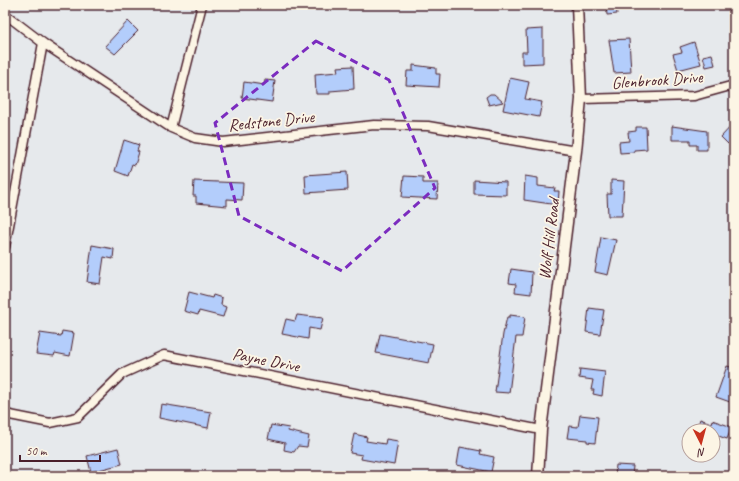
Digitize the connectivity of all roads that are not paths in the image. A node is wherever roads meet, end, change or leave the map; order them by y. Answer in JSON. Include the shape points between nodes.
{"nodes":[{"id":1,"x":202,"y":5,"type":"edge"},
{"id":2,"x":577,"y":5,"type":"edge"},
{"id":3,"x":5,"y":14,"type":"edge"},
{"id":4,"x":43,"y":43,"type":"junction"},
{"id":5,"x":734,"y":85,"type":"edge"},
{"id":6,"x":581,"y":99,"type":"junction"},
{"id":7,"x":171,"y":128,"type":"junction"},
{"id":8,"x":576,"y":151,"type":"junction"},
{"id":9,"x":5,"y":247,"type":"edge"},
{"id":10,"x":5,"y":414,"type":"edge"},
{"id":11,"x":541,"y":430,"type":"junction"},
{"id":12,"x":538,"y":476,"type":"edge"}],
"edges":[{"from":1,"to":7,"type":"street"},
{"from":2,"to":6,"type":"street","name":"Wolf Hill Road"},
{"from":3,"to":4,"type":"street","name":"Redstone Drive"},
{"from":4,"to":7,"type":"street","name":"Redstone Drive"},
{"from":4,"to":9,"type":"street"},
{"from":5,"to":6,"type":"street","name":"Glenbrook Drive","via":[[694,96]]},
{"from":6,"to":8,"type":"street","name":"Wolf Hill Road"},
{"from":7,"to":8,"type":"street","name":"Redstone Drive","via":[[195,138],[223,142],[374,125],[428,126]]},
{"from":8,"to":11,"type":"street","name":"Wolf Hill Road"},
{"from":10,"to":11,"type":"street","name":"Payne Drive","via":[[50,423],[78,417],[122,374],[164,355]]},
{"from":11,"to":12,"type":"street","name":"Wolf Hill Road"}]}
